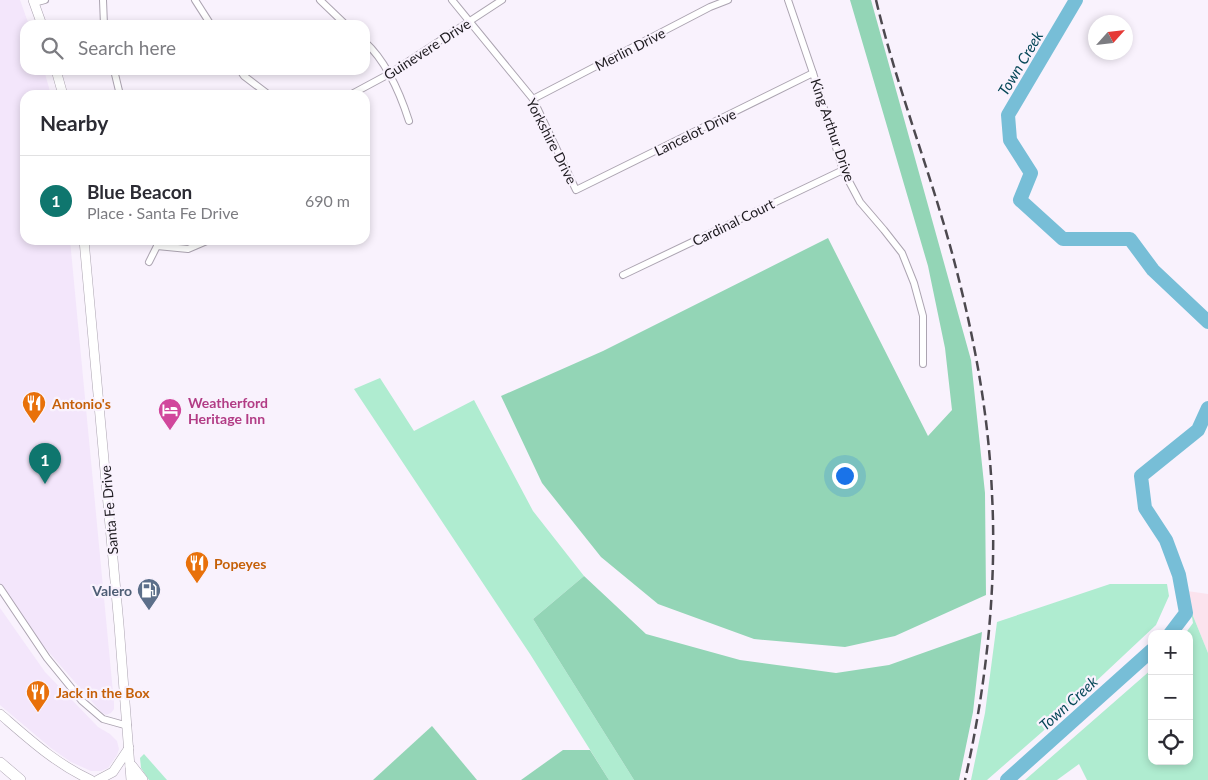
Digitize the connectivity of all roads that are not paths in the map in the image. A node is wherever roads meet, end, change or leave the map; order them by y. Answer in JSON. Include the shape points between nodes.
{"nodes":[{"id":1,"x":45,"y":0,"type":"edge"},
{"id":2,"x":103,"y":0,"type":"edge"},
{"id":3,"x":195,"y":0,"type":"edge"},
{"id":4,"x":320,"y":0,"type":"edge"},
{"id":5,"x":452,"y":0,"type":"edge"},
{"id":6,"x":502,"y":0,"type":"edge"},
{"id":7,"x":728,"y":0,"type":"edge"},
{"id":8,"x":788,"y":0,"type":"edge"},
{"id":9,"x":34,"y":2,"type":"edge"},
{"id":10,"x":40,"y":20,"type":"edge"},
{"id":11,"x":104,"y":20,"type":"edge"},
{"id":12,"x":208,"y":20,"type":"edge"},
{"id":13,"x":341,"y":20,"type":"edge"},
{"id":14,"x":470,"y":21,"type":"junction"},
{"id":15,"x":370,"y":46,"type":"edge"},
{"id":16,"x":813,"y":73,"type":"junction"},
{"id":17,"x":389,"y":74,"type":"junction"},
{"id":18,"x":57,"y":75,"type":"edge"},
{"id":19,"x":115,"y":75,"type":"edge"},
{"id":20,"x":243,"y":75,"type":"edge"},
{"id":21,"x":62,"y":90,"type":"edge"},
{"id":22,"x":119,"y":90,"type":"edge"},
{"id":23,"x":262,"y":90,"type":"edge"},
{"id":24,"x":359,"y":90,"type":"edge"},
{"id":25,"x":533,"y":100,"type":"junction"},
{"id":26,"x":409,"y":121,"type":"dead end"},
{"id":27,"x":843,"y":170,"type":"junction"},
{"id":28,"x":576,"y":190,"type":"joint"},
{"id":29,"x":84,"y":245,"type":"edge"},
{"id":30,"x":197,"y":245,"type":"edge"},
{"id":31,"x":157,"y":246,"type":"joint"},
{"id":32,"x":149,"y":262,"type":"dead end"},
{"id":33,"x":623,"y":275,"type":"dead end"},
{"id":34,"x":923,"y":364,"type":"dead end"},
{"id":35,"x":0,"y":588,"type":"edge"},
{"id":36,"x":0,"y":714,"type":"edge"},
{"id":37,"x":128,"y":726,"type":"junction"},
{"id":38,"x":129,"y":747,"type":"junction"},
{"id":39,"x":0,"y":763,"type":"edge"},
{"id":40,"x":131,"y":766,"type":"junction"},
{"id":41,"x":73,"y":772,"type":"junction"},
{"id":42,"x":20,"y":780,"type":"edge"},
{"id":43,"x":83,"y":780,"type":"edge"},
{"id":44,"x":91,"y":780,"type":"edge"},
{"id":45,"x":98,"y":780,"type":"edge"},
{"id":46,"x":131,"y":780,"type":"edge"},
{"id":47,"x":142,"y":780,"type":"edge"}],
"edges":[{"from":1,"to":9,"type":"street"},
{"from":2,"to":11,"type":"street"},
{"from":3,"to":12,"type":"street"},
{"from":4,"to":13,"type":"street"},
{"from":5,"to":14,"type":"street","name":"Yorkshire Drive"},
{"from":6,"to":14,"type":"street","name":"Guinevere Drive"},
{"from":7,"to":25,"type":"street","name":"Merlin Drive"},
{"from":8,"to":16,"type":"street","name":"King Arthur Drive"},
{"from":9,"to":10,"type":"main road"},
{"from":14,"to":17,"type":"street","name":"Guinevere Drive"},
{"from":14,"to":25,"type":"street","name":"Yorkshire Drive"},
{"from":15,"to":17,"type":"street"},
{"from":16,"to":27,"type":"street","name":"King Arthur Drive"},
{"from":16,"to":28,"type":"street","name":"Lancelot Drive"},
{"from":17,"to":24,"type":"street","name":"Guinevere Drive"},
{"from":17,"to":26,"type":"street"},
{"from":18,"to":21,"type":"main road"},
{"from":19,"to":22,"type":"street"},
{"from":20,"to":23,"type":"street"},
{"from":25,"to":28,"type":"street","name":"Yorkshire Drive"},
{"from":27,"to":33,"type":"street","name":"Cardinal Court"},
{"from":27,"to":34,"type":"street","name":"King Arthur Drive","via":[[860,202],[905,261],[923,316]]},
{"from":29,"to":37,"type":"main road","name":"Santa Fe Drive"},
{"from":30,"to":31,"type":"street","via":[[188,249]]},
{"from":31,"to":32,"type":"street"},
{"from":35,"to":37,"type":"street","via":[[46,658],[82,700],[103,719]]},
{"from":36,"to":41,"type":"main road"},
{"from":37,"to":38,"type":"main road","name":"Santa Fe Drive"},
{"from":38,"to":40,"type":"main road","name":"Santa Fe Drive"},
{"from":38,"to":45,"type":"main road","via":[[113,772]]},
{"from":39,"to":42,"type":"highway"},
{"from":40,"to":46,"type":"main road","name":"Santa Fe Drive"},
{"from":40,"to":47,"type":"highway"},
{"from":41,"to":43,"type":"main road"},
{"from":41,"to":44,"type":"main road"}]}
